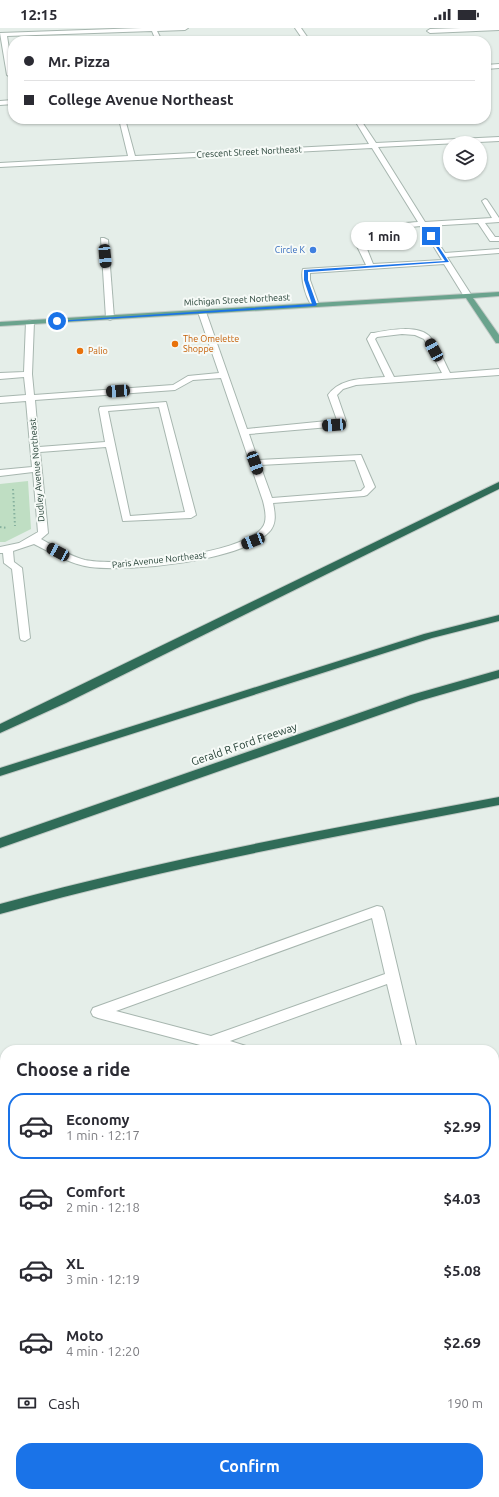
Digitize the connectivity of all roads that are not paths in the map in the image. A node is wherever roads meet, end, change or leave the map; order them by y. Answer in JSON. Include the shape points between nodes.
{"nodes":[{"id":1,"x":185,"y":28,"type":"edge"},
{"id":2,"x":499,"y":28,"type":"edge"},
{"id":3,"x":154,"y":29,"type":"junction"},
{"id":4,"x":429,"y":30,"type":"edge"},
{"id":5,"x":64,"y":31,"type":"edge"},
{"id":6,"x":2,"y":35,"type":"edge"},
{"id":7,"x":157,"y":36,"type":"edge"},
{"id":8,"x":434,"y":36,"type":"dead end"},
{"id":9,"x":8,"y":69,"type":"edge"},
{"id":10,"x":123,"y":124,"type":"edge"},
{"id":11,"x":360,"y":124,"type":"edge"},
{"id":12,"x":499,"y":139,"type":"edge"},
{"id":13,"x":374,"y":145,"type":"junction"},
{"id":14,"x":132,"y":158,"type":"junction"},
{"id":15,"x":0,"y":164,"type":"edge"},
{"id":16,"x":485,"y":201,"type":"dead end"},
{"id":17,"x":498,"y":220,"type":"edge"},
{"id":18,"x":480,"y":221,"type":"junction"},
{"id":19,"x":423,"y":224,"type":"junction"},
{"id":20,"x":499,"y":239,"type":"edge"},
{"id":21,"x":104,"y":240,"type":"dead end"},
{"id":22,"x":499,"y":251,"type":"edge"},
{"id":23,"x":443,"y":255,"type":"junction"},
{"id":24,"x":447,"y":262,"type":"junction"},
{"id":25,"x":370,"y":266,"type":"junction"},
{"id":26,"x":499,"y":294,"type":"edge"},
{"id":27,"x":468,"y":296,"type":"junction"},
{"id":28,"x":315,"y":305,"type":"junction"},
{"id":29,"x":202,"y":312,"type":"junction"},
{"id":30,"x":110,"y":318,"type":"junction"},
{"id":31,"x":30,"y":322,"type":"junction"},
{"id":32,"x":0,"y":324,"type":"edge"},
{"id":33,"x":499,"y":341,"type":"edge"},
{"id":34,"x":499,"y":372,"type":"edge"},
{"id":35,"x":28,"y":374,"type":"junction"},
{"id":36,"x":224,"y":375,"type":"junction"},
{"id":37,"x":0,"y":376,"type":"edge"},
{"id":38,"x":448,"y":376,"type":"junction"},
{"id":39,"x":391,"y":380,"type":"junction"},
{"id":40,"x":31,"y":397,"type":"junction"},
{"id":41,"x":0,"y":400,"type":"edge"},
{"id":42,"x":244,"y":432,"type":"junction"},
{"id":43,"x":110,"y":444,"type":"junction"},
{"id":44,"x":36,"y":450,"type":"junction"},
{"id":45,"x":255,"y":463,"type":"junction"},
{"id":46,"x":38,"y":469,"type":"junction"},
{"id":47,"x":0,"y":473,"type":"edge"},
{"id":48,"x":499,"y":485,"type":"edge"},
{"id":49,"x":268,"y":501,"type":"junction"},
{"id":50,"x":36,"y":540,"type":"junction"},
{"id":51,"x":4,"y":550,"type":"edge"},
{"id":52,"x":499,"y":618,"type":"edge"},
{"id":53,"x":25,"y":638,"type":"dead end"},
{"id":54,"x":499,"y":674,"type":"edge"},
{"id":55,"x":0,"y":728,"type":"edge"},
{"id":56,"x":0,"y":772,"type":"edge"},
{"id":57,"x":499,"y":801,"type":"edge"},
{"id":58,"x":0,"y":843,"type":"edge"},
{"id":59,"x":0,"y":909,"type":"edge"},
{"id":60,"x":392,"y":977,"type":"junction"},
{"id":61,"x":212,"y":1042,"type":"junction"},
{"id":62,"x":222,"y":1045,"type":"edge"},
{"id":63,"x":409,"y":1045,"type":"edge"}],
"edges":[{"from":1,"to":3,"type":"street"},
{"from":2,"to":4,"type":"street"},
{"from":3,"to":5,"type":"street"},
{"from":3,"to":7,"type":"street"},
{"from":4,"to":8,"type":"street"},
{"from":5,"to":6,"type":"street"},
{"from":6,"to":9,"type":"street"},
{"from":10,"to":14,"type":"street"},
{"from":11,"to":13,"type":"street"},
{"from":12,"to":13,"type":"street","name":"Crescent Street Northeast"},
{"from":13,"to":14,"type":"street","name":"Crescent Street Northeast"},
{"from":13,"to":19,"type":"street"},
{"from":14,"to":15,"type":"street","name":"Crescent Street Northeast"},
{"from":16,"to":17,"type":"street"},
{"from":17,"to":18,"type":"street"},
{"from":18,"to":19,"type":"street"},
{"from":18,"to":20,"type":"street","via":[[493,238]]},
{"from":19,"to":23,"type":"street"},
{"from":19,"to":25,"type":"street","via":[[385,227],[363,232],[359,244]]},
{"from":21,"to":30,"type":"street"},
{"from":22,"to":23,"type":"street"},
{"from":23,"to":24,"type":"street"},
{"from":24,"to":25,"type":"street"},
{"from":24,"to":27,"type":"street"},
{"from":25,"to":28,"type":"street","via":[[306,271],[306,280]]},
{"from":26,"to":27,"type":"main road","name":"Michigan Street Northeast"},
{"from":27,"to":28,"type":"main road","name":"Michigan Street Northeast"},
{"from":27,"to":33,"type":"main road"},
{"from":28,"to":29,"type":"main road","name":"Michigan Street Northeast"},
{"from":29,"to":30,"type":"main road","name":"Michigan Street Northeast"},
{"from":29,"to":36,"type":"street","name":"Paris Avenue Northeast"},
{"from":30,"to":31,"type":"main road","name":"Michigan Street Northeast"},
{"from":31,"to":32,"type":"main road","name":"Michigan Street Northeast"},
{"from":31,"to":35,"type":"street","name":"Dudley Avenue Northeast"},
{"from":34,"to":38,"type":"street"},
{"from":35,"to":37,"type":"street"},
{"from":35,"to":40,"type":"street","name":"Dudley Avenue Northeast"},
{"from":36,"to":40,"type":"street","via":[[191,378],[175,387]]},
{"from":36,"to":42,"type":"street","name":"Paris Avenue Northeast"},
{"from":38,"to":39,"type":"street"},
{"from":38,"to":39,"type":"street","via":[[424,334],[410,332],[374,335],[371,339]]},
{"from":39,"to":42,"type":"street","via":[[355,382],[336,390],[332,394],[342,421],[338,424]]},
{"from":40,"to":41,"type":"street"},
{"from":40,"to":44,"type":"street","name":"Dudley Avenue Northeast"},
{"from":42,"to":45,"type":"street","name":"Paris Avenue Northeast"},
{"from":43,"to":43,"type":"street","via":[[126,519],[190,515],[163,404],[103,409]]},
{"from":43,"to":44,"type":"street"},
{"from":44,"to":46,"type":"street","name":"Dudley Avenue Northeast"},
{"from":45,"to":49,"type":"street","name":"Paris Avenue Northeast"},
{"from":45,"to":49,"type":"street","via":[[358,457],[370,487],[364,493],[357,494]]},
{"from":46,"to":47,"type":"street"},
{"from":46,"to":50,"type":"street","name":"Dudley Avenue Northeast","via":[[43,533]]},
{"from":48,"to":55,"type":"highway"},
{"from":49,"to":50,"type":"street","name":"Paris Avenue Northeast","via":[[271,517],[266,530],[253,541],[195,558],[110,566],[89,564]]},
{"from":50,"to":51,"type":"street"},
{"from":51,"to":53,"type":"street","via":[[9,563],[17,568]]},
{"from":52,"to":56,"type":"highway","via":[[428,636]]},
{"from":54,"to":58,"type":"highway","name":"Gerald R Ford Freeway","via":[[414,698]]},
{"from":57,"to":59,"type":"highway","via":[[156,869]]},
{"from":60,"to":61,"type":"street"},
{"from":60,"to":61,"type":"street","via":[[377,911],[98,1012]]},
{"from":60,"to":63,"type":"street"},
{"from":61,"to":62,"type":"street"}]}
